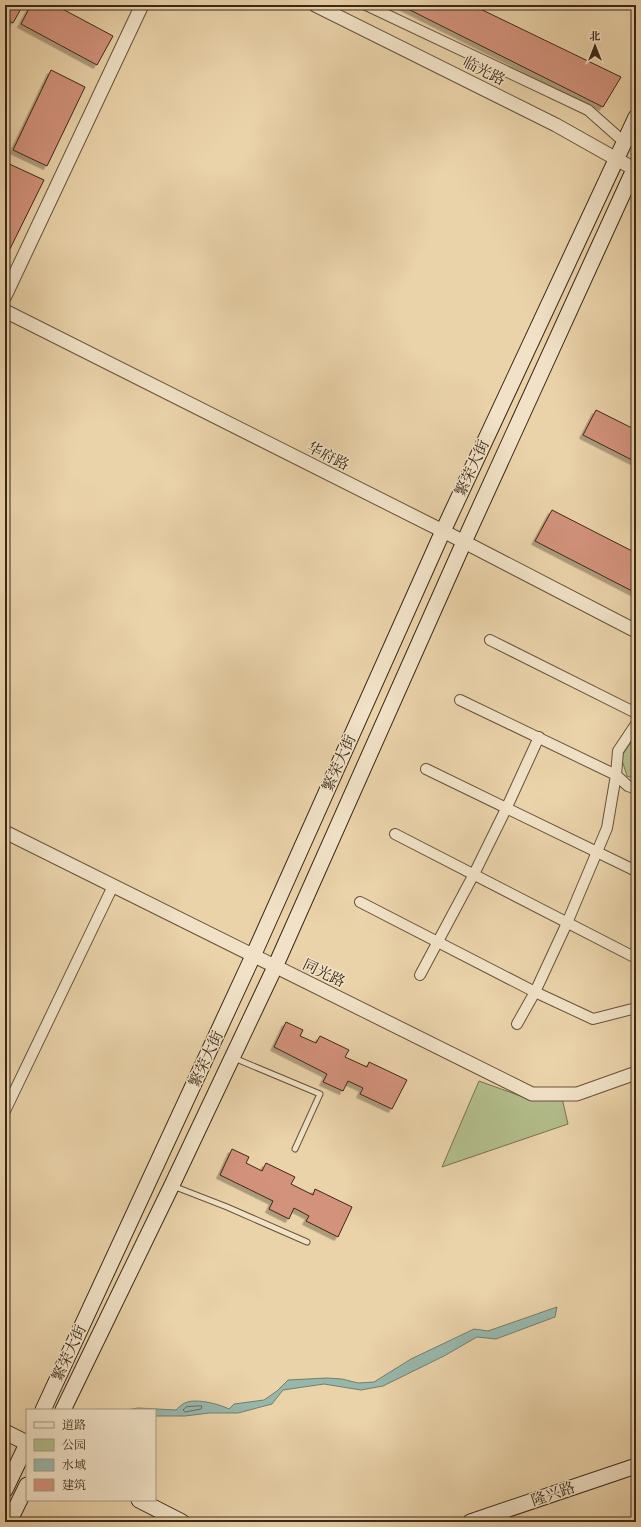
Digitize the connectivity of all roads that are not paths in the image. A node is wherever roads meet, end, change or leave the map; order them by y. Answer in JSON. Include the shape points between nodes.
{"nodes":[{"id":1,"x":142,"y":5,"type":"edge"},
{"id":2,"x":315,"y":5,"type":"edge"},
{"id":3,"x":366,"y":5,"type":"edge"},
{"id":4,"x":636,"y":117,"type":"edge"},
{"id":5,"x":624,"y":142,"type":"junction"},
{"id":6,"x":616,"y":159,"type":"junction"},
{"id":7,"x":635,"y":168,"type":"edge"},
{"id":8,"x":5,"y":296,"type":"edge"},
{"id":9,"x":5,"y":311,"type":"edge"},
{"id":10,"x":443,"y":531,"type":"junction"},
{"id":11,"x":464,"y":542,"type":"junction"},
{"id":12,"x":636,"y":631,"type":"edge"},
{"id":13,"x":490,"y":640,"type":"dead end"},
{"id":14,"x":460,"y":700,"type":"dead end"},
{"id":15,"x":636,"y":713,"type":"edge"},
{"id":16,"x":636,"y":724,"type":"edge"},
{"id":17,"x":539,"y":737,"type":"junction"},
{"id":18,"x":426,"y":769,"type":"dead end"},
{"id":19,"x":616,"y":775,"type":"junction"},
{"id":20,"x":636,"y":789,"type":"edge"},
{"id":21,"x":506,"y":809,"type":"junction"},
{"id":22,"x":5,"y":832,"type":"edge"},
{"id":23,"x":395,"y":834,"type":"dead end"},
{"id":24,"x":596,"y":853,"type":"junction"},
{"id":25,"x":636,"y":871,"type":"edge"},
{"id":26,"x":474,"y":874,"type":"junction"},
{"id":27,"x":113,"y":886,"type":"junction"},
{"id":28,"x":360,"y":902,"type":"dead end"},
{"id":29,"x":568,"y":923,"type":"junction"},
{"id":30,"x":437,"y":942,"type":"junction"},
{"id":31,"x":253,"y":956,"type":"junction"},
{"id":32,"x":636,"y":958,"type":"edge"},
{"id":33,"x":275,"y":967,"type":"junction"},
{"id":34,"x":420,"y":975,"type":"dead end"},
{"id":35,"x":535,"y":992,"type":"junction"},
{"id":36,"x":636,"y":1008,"type":"edge"},
{"id":37,"x":517,"y":1024,"type":"dead end"},
{"id":38,"x":233,"y":1058,"type":"junction"},
{"id":39,"x":636,"y":1073,"type":"edge"},
{"id":40,"x":5,"y":1111,"type":"edge"},
{"id":41,"x":295,"y":1149,"type":"dead end"},
{"id":42,"x":172,"y":1185,"type":"junction"},
{"id":43,"x":307,"y":1242,"type":"dead end"},
{"id":44,"x":43,"y":1409,"type":"edge"},
{"id":45,"x":63,"y":1409,"type":"edge"},
{"id":46,"x":5,"y":1432,"type":"edge"},
{"id":47,"x":26,"y":1442,"type":"edge"},
{"id":48,"x":26,"y":1445,"type":"edge"},
{"id":49,"x":636,"y":1466,"type":"edge"},
{"id":50,"x":26,"y":1487,"type":"edge"},
{"id":51,"x":5,"y":1490,"type":"edge"},
{"id":52,"x":141,"y":1501,"type":"edge"},
{"id":53,"x":9,"y":1522,"type":"edge"},
{"id":54,"x":182,"y":1522,"type":"edge"},
{"id":55,"x":470,"y":1522,"type":"edge"}],
"edges":[{"from":1,"to":8,"type":"street"},
{"from":2,"to":6,"type":"street","name":"临光路","via":[[556,125]]},
{"from":3,"to":5,"type":"street","via":[[588,110]]},
{"from":4,"to":5,"type":"main road","name":"繁荣大街"},
{"from":5,"to":6,"type":"main road","name":"繁荣大街"},
{"from":6,"to":7,"type":"street","name":"临光路"},
{"from":6,"to":10,"type":"main road","name":"繁荣大街"},
{"from":7,"to":11,"type":"main road","name":"繁荣大街"},
{"from":9,"to":10,"type":"street","name":"华府路"},
{"from":10,"to":11,"type":"street","name":"华府路"},
{"from":10,"to":31,"type":"main road","name":"繁荣大街"},
{"from":11,"to":12,"type":"street","name":"华府路"},
{"from":11,"to":33,"type":"main road","name":"繁荣大街"},
{"from":13,"to":15,"type":"street"},
{"from":14,"to":17,"type":"street"},
{"from":16,"to":19,"type":"street","via":[[618,751]]},
{"from":17,"to":19,"type":"street"},
{"from":17,"to":21,"type":"street"},
{"from":18,"to":21,"type":"street"},
{"from":19,"to":20,"type":"street","via":[[628,786]]},
{"from":19,"to":24,"type":"street","via":[[607,828]]},
{"from":21,"to":24,"type":"street"},
{"from":21,"to":26,"type":"street"},
{"from":22,"to":27,"type":"street","name":"同光路"},
{"from":23,"to":26,"type":"street"},
{"from":24,"to":25,"type":"street"},
{"from":24,"to":29,"type":"street"},
{"from":26,"to":29,"type":"street"},
{"from":26,"to":30,"type":"street"},
{"from":27,"to":31,"type":"street","name":"同光路"},
{"from":27,"to":40,"type":"street"},
{"from":28,"to":30,"type":"street"},
{"from":29,"to":32,"type":"street"},
{"from":29,"to":35,"type":"street"},
{"from":30,"to":34,"type":"street"},
{"from":30,"to":35,"type":"street"},
{"from":31,"to":33,"type":"street","name":"同光路"},
{"from":31,"to":44,"type":"main road","name":"繁荣大街"},
{"from":33,"to":38,"type":"main road","name":"繁荣大街"},
{"from":33,"to":39,"type":"street","name":"同光路","via":[[532,1094],[577,1094]]},
{"from":35,"to":36,"type":"street","via":[[593,1018]]},
{"from":35,"to":37,"type":"street"},
{"from":38,"to":41,"type":"lane","via":[[320,1094]]},
{"from":38,"to":42,"type":"main road","name":"繁荣大街"},
{"from":42,"to":43,"type":"lane"},
{"from":42,"to":45,"type":"main road","name":"繁荣大街"},
{"from":46,"to":47,"type":"main road"},
{"from":48,"to":51,"type":"main road"},
{"from":49,"to":55,"type":"main road","name":"隆兴路"},
{"from":50,"to":53,"type":"main road"},
{"from":52,"to":54,"type":"main road"}]}
